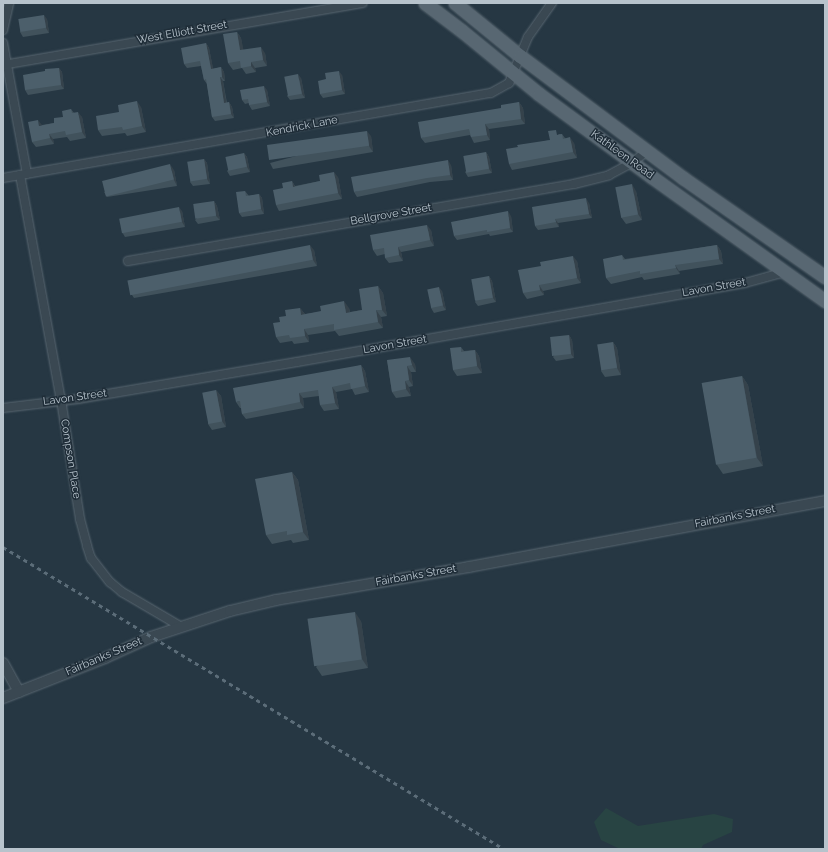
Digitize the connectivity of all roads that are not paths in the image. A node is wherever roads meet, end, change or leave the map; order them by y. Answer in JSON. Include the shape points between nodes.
{"nodes":[{"id":1,"x":9,"y":3,"type":"edge"},
{"id":2,"x":362,"y":3,"type":"edge"},
{"id":3,"x":425,"y":3,"type":"edge"},
{"id":4,"x":455,"y":3,"type":"edge"},
{"id":5,"x":552,"y":3,"type":"edge"},
{"id":6,"x":3,"y":30,"type":"edge"},
{"id":7,"x":3,"y":43,"type":"edge"},
{"id":8,"x":520,"y":56,"type":"junction"},
{"id":9,"x":5,"y":64,"type":"edge"},
{"id":10,"x":514,"y":72,"type":"junction"},
{"id":11,"x":647,"y":151,"type":"junction"},
{"id":12,"x":632,"y":163,"type":"junction"},
{"id":13,"x":23,"y":175,"type":"junction"},
{"id":14,"x":3,"y":178,"type":"edge"},
{"id":15,"x":128,"y":261,"type":"dead end"},
{"id":16,"x":785,"y":272,"type":"junction"},
{"id":17,"x":825,"y":277,"type":"edge"},
{"id":18,"x":825,"y":301,"type":"edge"},
{"id":19,"x":61,"y":400,"type":"junction"},
{"id":20,"x":3,"y":408,"type":"edge"},
{"id":21,"x":825,"y":501,"type":"edge"},
{"id":22,"x":180,"y":626,"type":"junction"},
{"id":23,"x":3,"y":663,"type":"edge"},
{"id":24,"x":19,"y":692,"type":"junction"},
{"id":25,"x":3,"y":698,"type":"edge"}],
"edges":[{"from":1,"to":6,"type":"street"},
{"from":2,"to":9,"type":"street","name":"West Elliott Street"},
{"from":3,"to":10,"type":"main road","name":"Kathleen Road"},
{"from":4,"to":8,"type":"main road","name":"Kathleen Road"},
{"from":5,"to":8,"type":"street","name":"Kendrick Lane","via":[[528,37]]},
{"from":7,"to":9,"type":"street","name":"Compson Place"},
{"from":8,"to":10,"type":"street","name":"Kendrick Lane"},
{"from":8,"to":11,"type":"main road","name":"Kathleen Road"},
{"from":9,"to":13,"type":"street","name":"Compson Place"},
{"from":10,"to":12,"type":"main road","name":"Kathleen Road"},
{"from":10,"to":13,"type":"street","name":"Kendrick Lane","via":[[509,83],[491,93]]},
{"from":11,"to":12,"type":"street","name":"Bellgrove Street"},
{"from":11,"to":17,"type":"main road","name":"Kathleen Road"},
{"from":12,"to":15,"type":"street","name":"Bellgrove Street","via":[[609,175],[574,184]]},
{"from":12,"to":16,"type":"main road","name":"Kathleen Road"},
{"from":13,"to":14,"type":"street","name":"Kendrick Lane"},
{"from":13,"to":19,"type":"street","name":"Compson Place"},
{"from":16,"to":18,"type":"main road","name":"Kathleen Road"},
{"from":16,"to":19,"type":"street","name":"Lavon Street","via":[[745,283],[297,362]]},
{"from":19,"to":20,"type":"street","name":"Lavon Street"},
{"from":19,"to":22,"type":"street","name":"Compson Place","via":[[80,519],[92,558],[100,571],[122,592]]},
{"from":21,"to":22,"type":"street","name":"Fairbanks Street","via":[[276,600],[230,610]]},
{"from":22,"to":24,"type":"street","name":"Fairbanks Street"},
{"from":23,"to":24,"type":"street"},
{"from":24,"to":25,"type":"street","name":"Fairbanks Street"}]}
